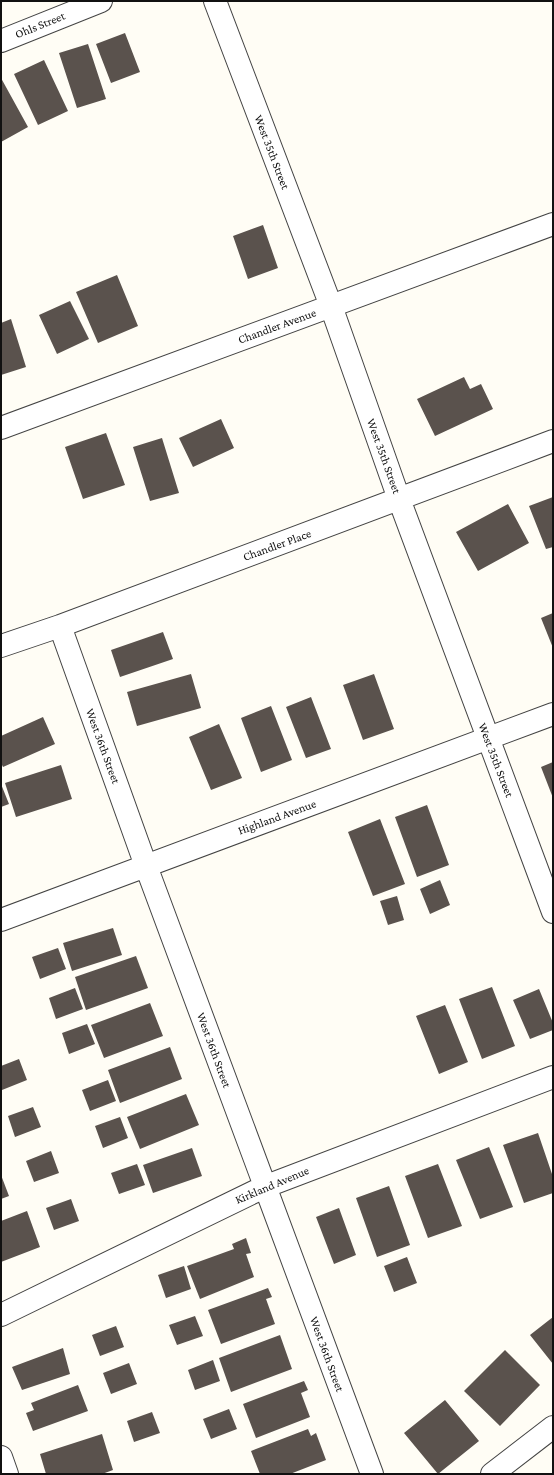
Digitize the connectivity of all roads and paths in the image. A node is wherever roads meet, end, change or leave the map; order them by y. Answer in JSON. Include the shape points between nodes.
{"nodes":[{"id":1,"x":101,"y":1,"type":"edge"},
{"id":2,"x":215,"y":1,"type":"edge"},
{"id":3,"x":1,"y":41,"type":"edge"},
{"id":4,"x":553,"y":224,"type":"edge"},
{"id":5,"x":330,"y":306,"type":"junction"},
{"id":6,"x":1,"y":428,"type":"edge"},
{"id":7,"x":553,"y":441,"type":"edge"},
{"id":8,"x":399,"y":499,"type":"junction"},
{"id":9,"x":60,"y":626,"type":"junction"},
{"id":10,"x":1,"y":646,"type":"edge"},
{"id":11,"x":553,"y":714,"type":"edge"},
{"id":12,"x":488,"y":739,"type":"junction"},
{"id":13,"x":146,"y":866,"type":"junction"},
{"id":14,"x":551,"y":900,"type":"edge"},
{"id":15,"x":1,"y":920,"type":"edge"},
{"id":16,"x":553,"y":1077,"type":"edge"},
{"id":17,"x":264,"y":1186,"type":"junction"},
{"id":18,"x":1,"y":1315,"type":"edge"},
{"id":19,"x":553,"y":1427,"type":"edge"},
{"id":20,"x":1,"y":1458,"type":"edge"},
{"id":21,"x":7,"y":1474,"type":"edge"},
{"id":22,"x":372,"y":1474,"type":"edge"},
{"id":23,"x":492,"y":1474,"type":"edge"}],
"edges":[{"from":1,"to":3,"type":"street","name":"Ohls Street"},
{"from":2,"to":5,"type":"street","name":"West 35th Street"},
{"from":4,"to":5,"type":"street","name":"Chandler Avenue"},
{"from":5,"to":6,"type":"street","name":"Chandler Avenue"},
{"from":5,"to":8,"type":"street","name":"West 35th Street"},
{"from":7,"to":8,"type":"street","name":"Chandler Place"},
{"from":8,"to":9,"type":"street","name":"Chandler Place"},
{"from":8,"to":12,"type":"street","name":"West 35th Street"},
{"from":9,"to":10,"type":"street","name":"Chandler Place"},
{"from":9,"to":13,"type":"street","name":"West 36th Street"},
{"from":11,"to":12,"type":"street","name":"Highland Avenue"},
{"from":12,"to":13,"type":"street","name":"Highland Avenue"},
{"from":12,"to":14,"type":"street","name":"West 35th Street"},
{"from":13,"to":15,"type":"street","name":"Highland Avenue"},
{"from":13,"to":17,"type":"street","name":"West 36th Street"},
{"from":16,"to":17,"type":"street","name":"Kirkland Avenue"},
{"from":17,"to":18,"type":"street","name":"Kirkland Avenue"},
{"from":17,"to":22,"type":"street","name":"West 36th Street"},
{"from":19,"to":23,"type":"street"},
{"from":20,"to":21,"type":"street"}]}
